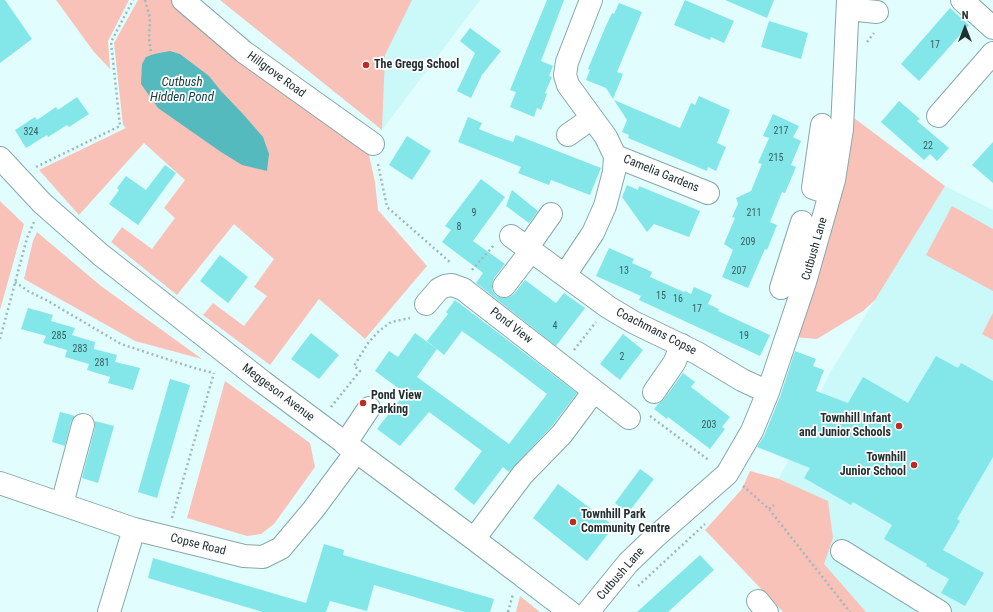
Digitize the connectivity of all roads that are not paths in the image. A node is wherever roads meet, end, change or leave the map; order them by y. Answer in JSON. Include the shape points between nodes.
{"nodes":[{"id":1,"x":184,"y":0,"type":"edge"},
{"id":2,"x":591,"y":0,"type":"edge"},
{"id":3,"x":962,"y":0,"type":"edge"},
{"id":4,"x":848,"y":4,"type":"edge"},
{"id":5,"x":878,"y":12,"type":"dead end"},
{"id":6,"x":993,"y":28,"type":"edge"},
{"id":7,"x":993,"y":53,"type":"edge"},
{"id":8,"x":938,"y":116,"type":"dead end"},
{"id":9,"x":592,"y":118,"type":"junction"},
{"id":10,"x":822,"y":125,"type":"dead end"},
{"id":11,"x":568,"y":135,"type":"dead end"},
{"id":12,"x":373,"y":144,"type":"dead end"},
{"id":13,"x":615,"y":156,"type":"junction"},
{"id":14,"x":0,"y":158,"type":"edge"},
{"id":15,"x":708,"y":193,"type":"dead end"},
{"id":16,"x":830,"y":194,"type":"junction"},
{"id":17,"x":551,"y":214,"type":"dead end"},
{"id":18,"x":802,"y":222,"type":"dead end"},
{"id":19,"x":523,"y":245,"type":"junction"},
{"id":20,"x":804,"y":250,"type":"junction"},
{"id":21,"x":565,"y":274,"type":"junction"},
{"id":22,"x":504,"y":286,"type":"dead end"},
{"id":23,"x":781,"y":288,"type":"dead end"},
{"id":24,"x":426,"y":304,"type":"road end"},
{"id":25,"x":682,"y":345,"type":"junction"},
{"id":26,"x":594,"y":391,"type":"junction"},
{"id":27,"x":654,"y":392,"type":"dead end"},
{"id":28,"x":768,"y":392,"type":"junction"},
{"id":29,"x":369,"y":408,"type":"dead end"},
{"id":30,"x":629,"y":418,"type":"dead end"},
{"id":31,"x":83,"y":425,"type":"dead end"},
{"id":32,"x":351,"y":448,"type":"junction"},
{"id":33,"x":0,"y":483,"type":"edge"},
{"id":34,"x":62,"y":504,"type":"junction"},
{"id":35,"x":134,"y":529,"type":"junction"},
{"id":36,"x":474,"y":539,"type":"junction"},
{"id":37,"x":842,"y":551,"type":"dead end"},
{"id":38,"x":109,"y":612,"type":"edge"},
{"id":39,"x":570,"y":612,"type":"edge"},
{"id":40,"x":588,"y":612,"type":"edge"},
{"id":41,"x":940,"y":612,"type":"edge"}],
"edges":[{"from":1,"to":12,"type":"street","name":"Hillgrove Road","via":[[244,52]]},
{"from":2,"to":9,"type":"street","name":"Camelia Gardens","via":[[565,75],[568,85]]},
{"from":3,"to":6,"type":"street"},
{"from":4,"to":5,"type":"street","name":"Cutbush Lane"},
{"from":4,"to":16,"type":"street","name":"Cutbush Lane","via":[[842,129]]},
{"from":7,"to":8,"type":"street"},
{"from":9,"to":11,"type":"street"},
{"from":9,"to":13,"type":"street","name":"Camelia Gardens","via":[[606,137]]},
{"from":10,"to":16,"type":"street","via":[[813,188]]},
{"from":13,"to":15,"type":"street","name":"Camelia Gardens"},
{"from":13,"to":21,"type":"street","name":"Camelia Gardens","via":[[614,172],[605,206],[594,233]]},
{"from":14,"to":32,"type":"street","name":"Meggeson Avenue","via":[[42,203],[100,255]]},
{"from":16,"to":20,"type":"street","name":"Cutbush Lane"},
{"from":17,"to":19,"type":"street"},
{"from":18,"to":20,"type":"street"},
{"from":19,"to":21,"type":"street","name":"Coachmans Copse"},
{"from":19,"to":22,"type":"street"},
{"from":20,"to":23,"type":"street"},
{"from":20,"to":28,"type":"street","name":"Cutbush Lane","via":[[805,282]]},
{"from":21,"to":25,"type":"street","name":"Coachmans Copse","via":[[608,307]]},
{"from":24,"to":26,"type":"street","name":"Pond View","via":[[445,286],[463,290]]},
{"from":25,"to":27,"type":"street","via":[[674,363]]},
{"from":25,"to":28,"type":"street","name":"Coachmans Copse"},
{"from":26,"to":30,"type":"street","name":"Pond View"},
{"from":26,"to":36,"type":"street","via":[[562,434],[523,474]]},
{"from":28,"to":40,"type":"street","name":"Cutbush Lane","via":[[752,431],[727,474],[628,563]]},
{"from":29,"to":32,"type":"street","name":"Copse Road"},
{"from":31,"to":34,"type":"street"},
{"from":32,"to":35,"type":"street","name":"Copse Road","via":[[313,510],[281,548],[263,557],[244,556]]},
{"from":32,"to":36,"type":"street","name":"Meggeson Avenue"},
{"from":33,"to":34,"type":"street","name":"Copse Road"},
{"from":34,"to":35,"type":"street","name":"Copse Road"},
{"from":35,"to":38,"type":"street"},
{"from":36,"to":39,"type":"street","name":"Meggeson Avenue"},
{"from":37,"to":41,"type":"street"}]}
